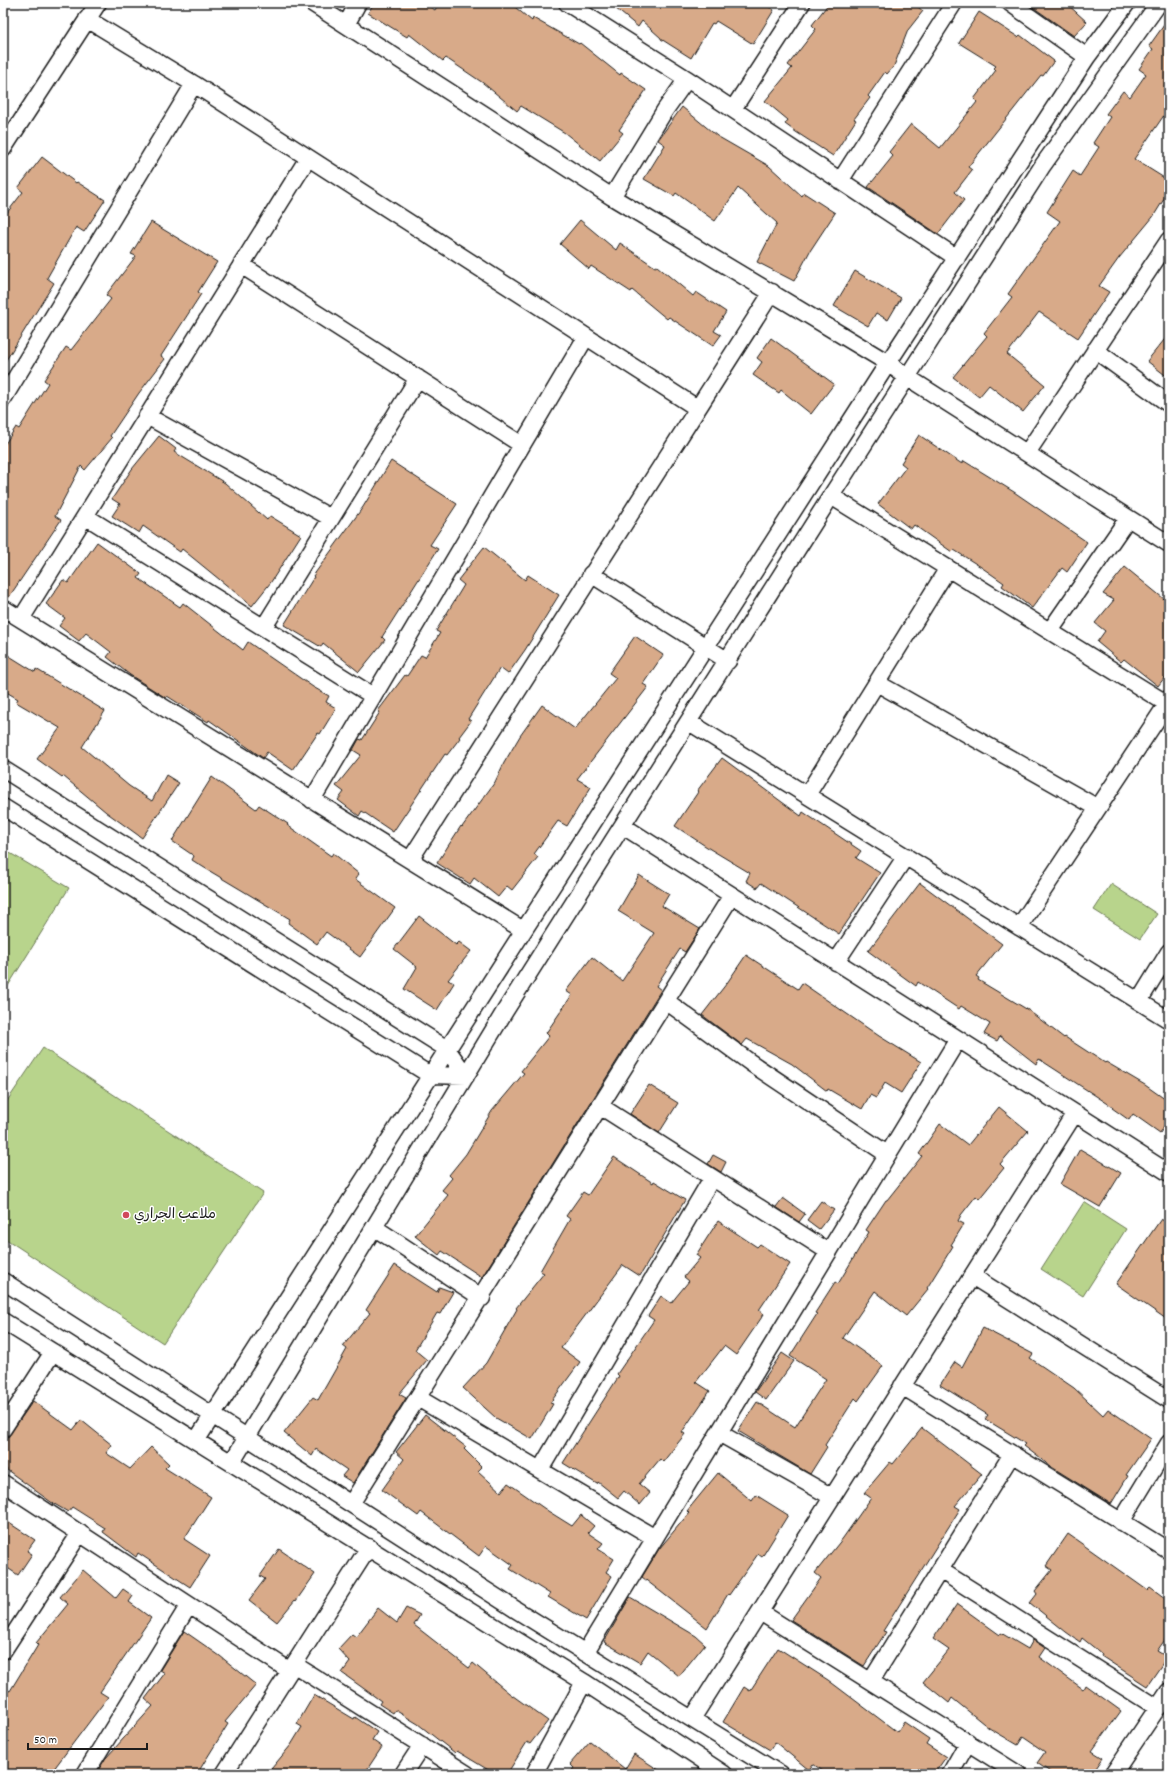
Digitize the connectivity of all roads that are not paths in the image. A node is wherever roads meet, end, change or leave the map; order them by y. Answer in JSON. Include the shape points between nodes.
{"nodes":[{"id":1,"x":98,"y":3,"type":"edge"},
{"id":2,"x":312,"y":3,"type":"edge"},
{"id":3,"x":358,"y":3,"type":"edge"},
{"id":4,"x":567,"y":3,"type":"edge"},
{"id":5,"x":802,"y":3,"type":"edge"},
{"id":6,"x":954,"y":3,"type":"edge"},
{"id":7,"x":1010,"y":3,"type":"edge"},
{"id":8,"x":1127,"y":3,"type":"edge"},
{"id":9,"x":1159,"y":3,"type":"edge"},
{"id":10,"x":87,"y":19,"type":"junction"},
{"id":11,"x":346,"y":25,"type":"junction"},
{"id":12,"x":1086,"y":57,"type":"junction"},
{"id":13,"x":687,"y":79,"type":"junction"},
{"id":14,"x":194,"y":84,"type":"junction"},
{"id":15,"x":732,"y":109,"type":"junction"},
{"id":16,"x":4,"y":144,"type":"edge"},
{"id":17,"x":308,"y":158,"type":"junction"},
{"id":18,"x":840,"y":181,"type":"junction"},
{"id":19,"x":612,"y":197,"type":"junction"},
{"id":20,"x":1169,"y":240,"type":"edge"},
{"id":21,"x":957,"y":258,"type":"junction"},
{"id":22,"x":241,"y":266,"type":"junction"},
{"id":23,"x":772,"y":292,"type":"junction"},
{"id":24,"x":586,"y":337,"type":"junction"},
{"id":25,"x":1095,"y":350,"type":"junction"},
{"id":26,"x":888,"y":363,"type":"junction"},
{"id":27,"x":9,"y":377,"type":"edge"},
{"id":28,"x":908,"y":377,"type":"junction"},
{"id":29,"x":418,"y":378,"type":"junction"},
{"id":30,"x":3,"y":399,"type":"edge"},
{"id":31,"x":1169,"y":404,"type":"edge"},
{"id":32,"x":697,"y":408,"type":"junction"},
{"id":33,"x":147,"y":416,"type":"junction"},
{"id":34,"x":522,"y":445,"type":"junction"},
{"id":35,"x":1027,"y":453,"type":"junction"},
{"id":36,"x":832,"y":496,"type":"junction"},
{"id":37,"x":85,"y":516,"type":"junction"},
{"id":38,"x":331,"y":518,"type":"junction"},
{"id":39,"x":1128,"y":518,"type":"junction"},
{"id":40,"x":1169,"y":544,"type":"edge"},
{"id":41,"x":948,"y":568,"type":"junction"},
{"id":42,"x":591,"y":574,"type":"junction"},
{"id":43,"x":3,"y":608,"type":"edge"},
{"id":44,"x":20,"y":619,"type":"junction"},
{"id":45,"x":264,"y":628,"type":"junction"},
{"id":46,"x":1050,"y":631,"type":"junction"},
{"id":47,"x":705,"y":646,"type":"junction"},
{"id":48,"x":728,"y":661,"type":"junction"},
{"id":49,"x":877,"y":683,"type":"junction"},
{"id":50,"x":373,"y":696,"type":"junction"},
{"id":51,"x":1168,"y":704,"type":"edge"},
{"id":52,"x":689,"y":722,"type":"junction"},
{"id":53,"x":3,"y":769,"type":"edge"},
{"id":54,"x":807,"y":795,"type":"junction"},
{"id":55,"x":312,"y":800,"type":"junction"},
{"id":56,"x":3,"y":807,"type":"edge"},
{"id":57,"x":1098,"y":808,"type":"junction"},
{"id":58,"x":623,"y":826,"type":"junction"},
{"id":59,"x":906,"y":856,"type":"junction"},
{"id":60,"x":410,"y":860,"type":"junction"},
{"id":61,"x":732,"y":895,"type":"junction"},
{"id":62,"x":1019,"y":927,"type":"junction"},
{"id":63,"x":522,"y":930,"type":"junction"},
{"id":64,"x":1169,"y":952,"type":"edge"},
{"id":65,"x":836,"y":962,"type":"junction"},
{"id":66,"x":666,"y":1001,"type":"junction"},
{"id":67,"x":1139,"y":1001,"type":"junction"},
{"id":68,"x":1169,"y":1020,"type":"edge"},
{"id":69,"x":958,"y":1039,"type":"junction"},
{"id":70,"x":447,"y":1048,"type":"junction"},
{"id":71,"x":430,"y":1075,"type":"junction"},
{"id":72,"x":466,"y":1076,"type":"junction"},
{"id":73,"x":600,"y":1106,"type":"junction"},
{"id":74,"x":1075,"y":1114,"type":"junction"},
{"id":75,"x":887,"y":1154,"type":"junction"},
{"id":76,"x":1169,"y":1173,"type":"edge"},
{"id":77,"x":712,"y":1178,"type":"junction"},
{"id":78,"x":375,"y":1228,"type":"junction"},
{"id":79,"x":829,"y":1252,"type":"junction"},
{"id":80,"x":972,"y":1276,"type":"junction"},
{"id":81,"x":3,"y":1281,"type":"edge"},
{"id":82,"x":482,"y":1298,"type":"junction"},
{"id":83,"x":3,"y":1321,"type":"edge"},
{"id":84,"x":53,"y":1352,"type":"junction"},
{"id":85,"x":902,"y":1386,"type":"junction"},
{"id":86,"x":418,"y":1398,"type":"junction"},
{"id":87,"x":1169,"y":1400,"type":"edge"},
{"id":88,"x":212,"y":1415,"type":"junction"},
{"id":89,"x":3,"y":1429,"type":"edge"},
{"id":90,"x":719,"y":1433,"type":"junction"},
{"id":91,"x":247,"y":1437,"type":"junction"},
{"id":92,"x":196,"y":1441,"type":"junction"},
{"id":93,"x":1169,"y":1443,"type":"edge"},
{"id":94,"x":1012,"y":1454,"type":"junction"},
{"id":95,"x":232,"y":1462,"type":"junction"},
{"id":96,"x":540,"y":1470,"type":"junction"},
{"id":97,"x":3,"y":1483,"type":"edge"},
{"id":98,"x":832,"y":1497,"type":"junction"},
{"id":99,"x":352,"y":1504,"type":"junction"},
{"id":100,"x":1122,"y":1522,"type":"junction"},
{"id":101,"x":80,"y":1533,"type":"junction"},
{"id":102,"x":655,"y":1538,"type":"junction"},
{"id":103,"x":369,"y":1547,"type":"junction"},
{"id":104,"x":1169,"y":1551,"type":"edge"},
{"id":105,"x":940,"y":1570,"type":"junction"},
{"id":106,"x":189,"y":1605,"type":"junction"},
{"id":107,"x":760,"y":1612,"type":"junction"},
{"id":108,"x":4,"y":1645,"type":"edge"},
{"id":109,"x":585,"y":1653,"type":"junction"},
{"id":110,"x":292,"y":1668,"type":"junction"},
{"id":111,"x":584,"y":1682,"type":"junction"},
{"id":112,"x":871,"y":1682,"type":"junction"},
{"id":113,"x":1169,"y":1691,"type":"edge"},
{"id":114,"x":1158,"y":1708,"type":"junction"},
{"id":115,"x":692,"y":1719,"type":"junction"},
{"id":116,"x":968,"y":1742,"type":"junction"},
{"id":117,"x":422,"y":1746,"type":"junction"},
{"id":118,"x":85,"y":1774,"type":"edge"},
{"id":119,"x":224,"y":1774,"type":"edge"},
{"id":120,"x":403,"y":1774,"type":"edge"},
{"id":121,"x":467,"y":1774,"type":"edge"},
{"id":122,"x":534,"y":1774,"type":"edge"},
{"id":123,"x":724,"y":1774,"type":"edge"},
{"id":124,"x":780,"y":1774,"type":"edge"},
{"id":125,"x":950,"y":1774,"type":"edge"},
{"id":126,"x":1018,"y":1774,"type":"edge"},
{"id":127,"x":1113,"y":1774,"type":"edge"}],
"edges":[{"from":1,"to":10,"type":"street"},
{"from":2,"to":11,"type":"street"},
{"from":3,"to":11,"type":"street"},
{"from":4,"to":13,"type":"street"},
{"from":5,"to":15,"type":"street"},
{"from":6,"to":18,"type":"street"},
{"from":7,"to":12,"type":"street"},
{"from":8,"to":12,"type":"street"},
{"from":9,"to":28,"type":"street","via":[[1043,165]]},
{"from":10,"to":14,"type":"street"},
{"from":10,"to":16,"type":"street"},
{"from":11,"to":19,"type":"street"},
{"from":12,"to":21,"type":"street"},
{"from":13,"to":15,"type":"street"},
{"from":13,"to":19,"type":"street"},
{"from":14,"to":17,"type":"street"},
{"from":14,"to":27,"type":"street"},
{"from":15,"to":18,"type":"street"},
{"from":17,"to":22,"type":"street"},
{"from":17,"to":24,"type":"street"},
{"from":18,"to":21,"type":"street"},
{"from":19,"to":23,"type":"street"},
{"from":20,"to":25,"type":"street"},
{"from":21,"to":26,"type":"street"},
{"from":22,"to":29,"type":"street"},
{"from":22,"to":33,"type":"street"},
{"from":23,"to":26,"type":"street"},
{"from":23,"to":32,"type":"street"},
{"from":24,"to":32,"type":"street"},
{"from":24,"to":34,"type":"street"},
{"from":25,"to":31,"type":"street"},
{"from":25,"to":35,"type":"street"},
{"from":26,"to":28,"type":"street"},
{"from":26,"to":47,"type":"street"},
{"from":27,"to":30,"type":"street"},
{"from":28,"to":35,"type":"street"},
{"from":28,"to":36,"type":"street"},
{"from":29,"to":34,"type":"street"},
{"from":29,"to":38,"type":"street"},
{"from":32,"to":42,"type":"street"},
{"from":33,"to":37,"type":"street"},
{"from":33,"to":38,"type":"street"},
{"from":34,"to":50,"type":"street"},
{"from":35,"to":39,"type":"street"},
{"from":36,"to":41,"type":"street"},
{"from":36,"to":48,"type":"street"},
{"from":37,"to":44,"type":"street"},
{"from":37,"to":45,"type":"street"},
{"from":38,"to":45,"type":"street"},
{"from":39,"to":40,"type":"street"},
{"from":39,"to":46,"type":"street"},
{"from":41,"to":46,"type":"street"},
{"from":41,"to":49,"type":"street"},
{"from":42,"to":47,"type":"street"},
{"from":42,"to":60,"type":"street"},
{"from":43,"to":44,"type":"street"},
{"from":44,"to":55,"type":"street"},
{"from":45,"to":50,"type":"street"},
{"from":46,"to":51,"type":"street"},
{"from":47,"to":48,"type":"street"},
{"from":47,"to":63,"type":"street"},
{"from":48,"to":52,"type":"street"},
{"from":49,"to":54,"type":"street"},
{"from":49,"to":57,"type":"street"},
{"from":50,"to":55,"type":"street"},
{"from":51,"to":57,"type":"street"},
{"from":52,"to":54,"type":"street"},
{"from":52,"to":58,"type":"street"},
{"from":53,"to":70,"type":"street"},
{"from":54,"to":59,"type":"street"},
{"from":55,"to":60,"type":"street"},
{"from":56,"to":71,"type":"street"},
{"from":57,"to":62,"type":"street"},
{"from":58,"to":61,"type":"street"},
{"from":58,"to":72,"type":"street"},
{"from":59,"to":62,"type":"street"},
{"from":59,"to":65,"type":"street"},
{"from":60,"to":63,"type":"street"},
{"from":61,"to":65,"type":"street"},
{"from":61,"to":66,"type":"street"},
{"from":62,"to":67,"type":"street"},
{"from":63,"to":70,"type":"street"},
{"from":64,"to":67,"type":"street"},
{"from":65,"to":69,"type":"street"},
{"from":66,"to":73,"type":"street"},
{"from":66,"to":75,"type":"street","via":[[750,1063]]},
{"from":67,"to":68,"type":"street"},
{"from":69,"to":74,"type":"street"},
{"from":69,"to":75,"type":"street"},
{"from":70,"to":71,"type":"street"},
{"from":70,"to":72,"type":"street"},
{"from":71,"to":72,"type":"street"},
{"from":71,"to":88,"type":"street"},
{"from":72,"to":78,"type":"street"},
{"from":73,"to":77,"type":"street"},
{"from":73,"to":82,"type":"street"},
{"from":74,"to":76,"type":"street"},
{"from":74,"to":80,"type":"street"},
{"from":75,"to":79,"type":"street"},
{"from":77,"to":79,"type":"street"},
{"from":77,"to":96,"type":"street"},
{"from":78,"to":82,"type":"street"},
{"from":78,"to":91,"type":"street"},
{"from":79,"to":90,"type":"street"},
{"from":80,"to":85,"type":"street"},
{"from":80,"to":87,"type":"street"},
{"from":81,"to":88,"type":"street"},
{"from":82,"to":86,"type":"street"},
{"from":83,"to":84,"type":"street"},
{"from":84,"to":89,"type":"street"},
{"from":84,"to":92,"type":"street"},
{"from":85,"to":94,"type":"street"},
{"from":85,"to":98,"type":"street"},
{"from":86,"to":96,"type":"street"},
{"from":86,"to":99,"type":"street"},
{"from":88,"to":91,"type":"street"},
{"from":88,"to":92,"type":"street"},
{"from":90,"to":98,"type":"street"},
{"from":90,"to":102,"type":"street"},
{"from":91,"to":95,"type":"street"},
{"from":91,"to":99,"type":"street"},
{"from":92,"to":95,"type":"street"},
{"from":93,"to":100,"type":"street"},
{"from":94,"to":100,"type":"street"},
{"from":94,"to":105,"type":"street"},
{"from":95,"to":103,"type":"street"},
{"from":96,"to":102,"type":"street"},
{"from":97,"to":101,"type":"street"},
{"from":98,"to":107,"type":"street"},
{"from":99,"to":109,"type":"street"},
{"from":100,"to":104,"type":"street"},
{"from":101,"to":106,"type":"street"},
{"from":101,"to":108,"type":"street"},
{"from":102,"to":109,"type":"street"},
{"from":103,"to":110,"type":"street"},
{"from":103,"to":111,"type":"street"},
{"from":105,"to":112,"type":"street"},
{"from":105,"to":114,"type":"street"},
{"from":106,"to":110,"type":"street"},
{"from":106,"to":118,"type":"street"},
{"from":107,"to":112,"type":"street"},
{"from":107,"to":115,"type":"street"},
{"from":109,"to":115,"type":"street"},
{"from":110,"to":117,"type":"street"},
{"from":110,"to":119,"type":"street"},
{"from":111,"to":122,"type":"street"},
{"from":111,"to":123,"type":"street"},
{"from":112,"to":116,"type":"street"},
{"from":113,"to":114,"type":"street"},
{"from":114,"to":127,"type":"street"},
{"from":115,"to":124,"type":"street"},
{"from":116,"to":125,"type":"street"},
{"from":116,"to":126,"type":"street"},
{"from":117,"to":120,"type":"street"},
{"from":117,"to":121,"type":"street"}]}
